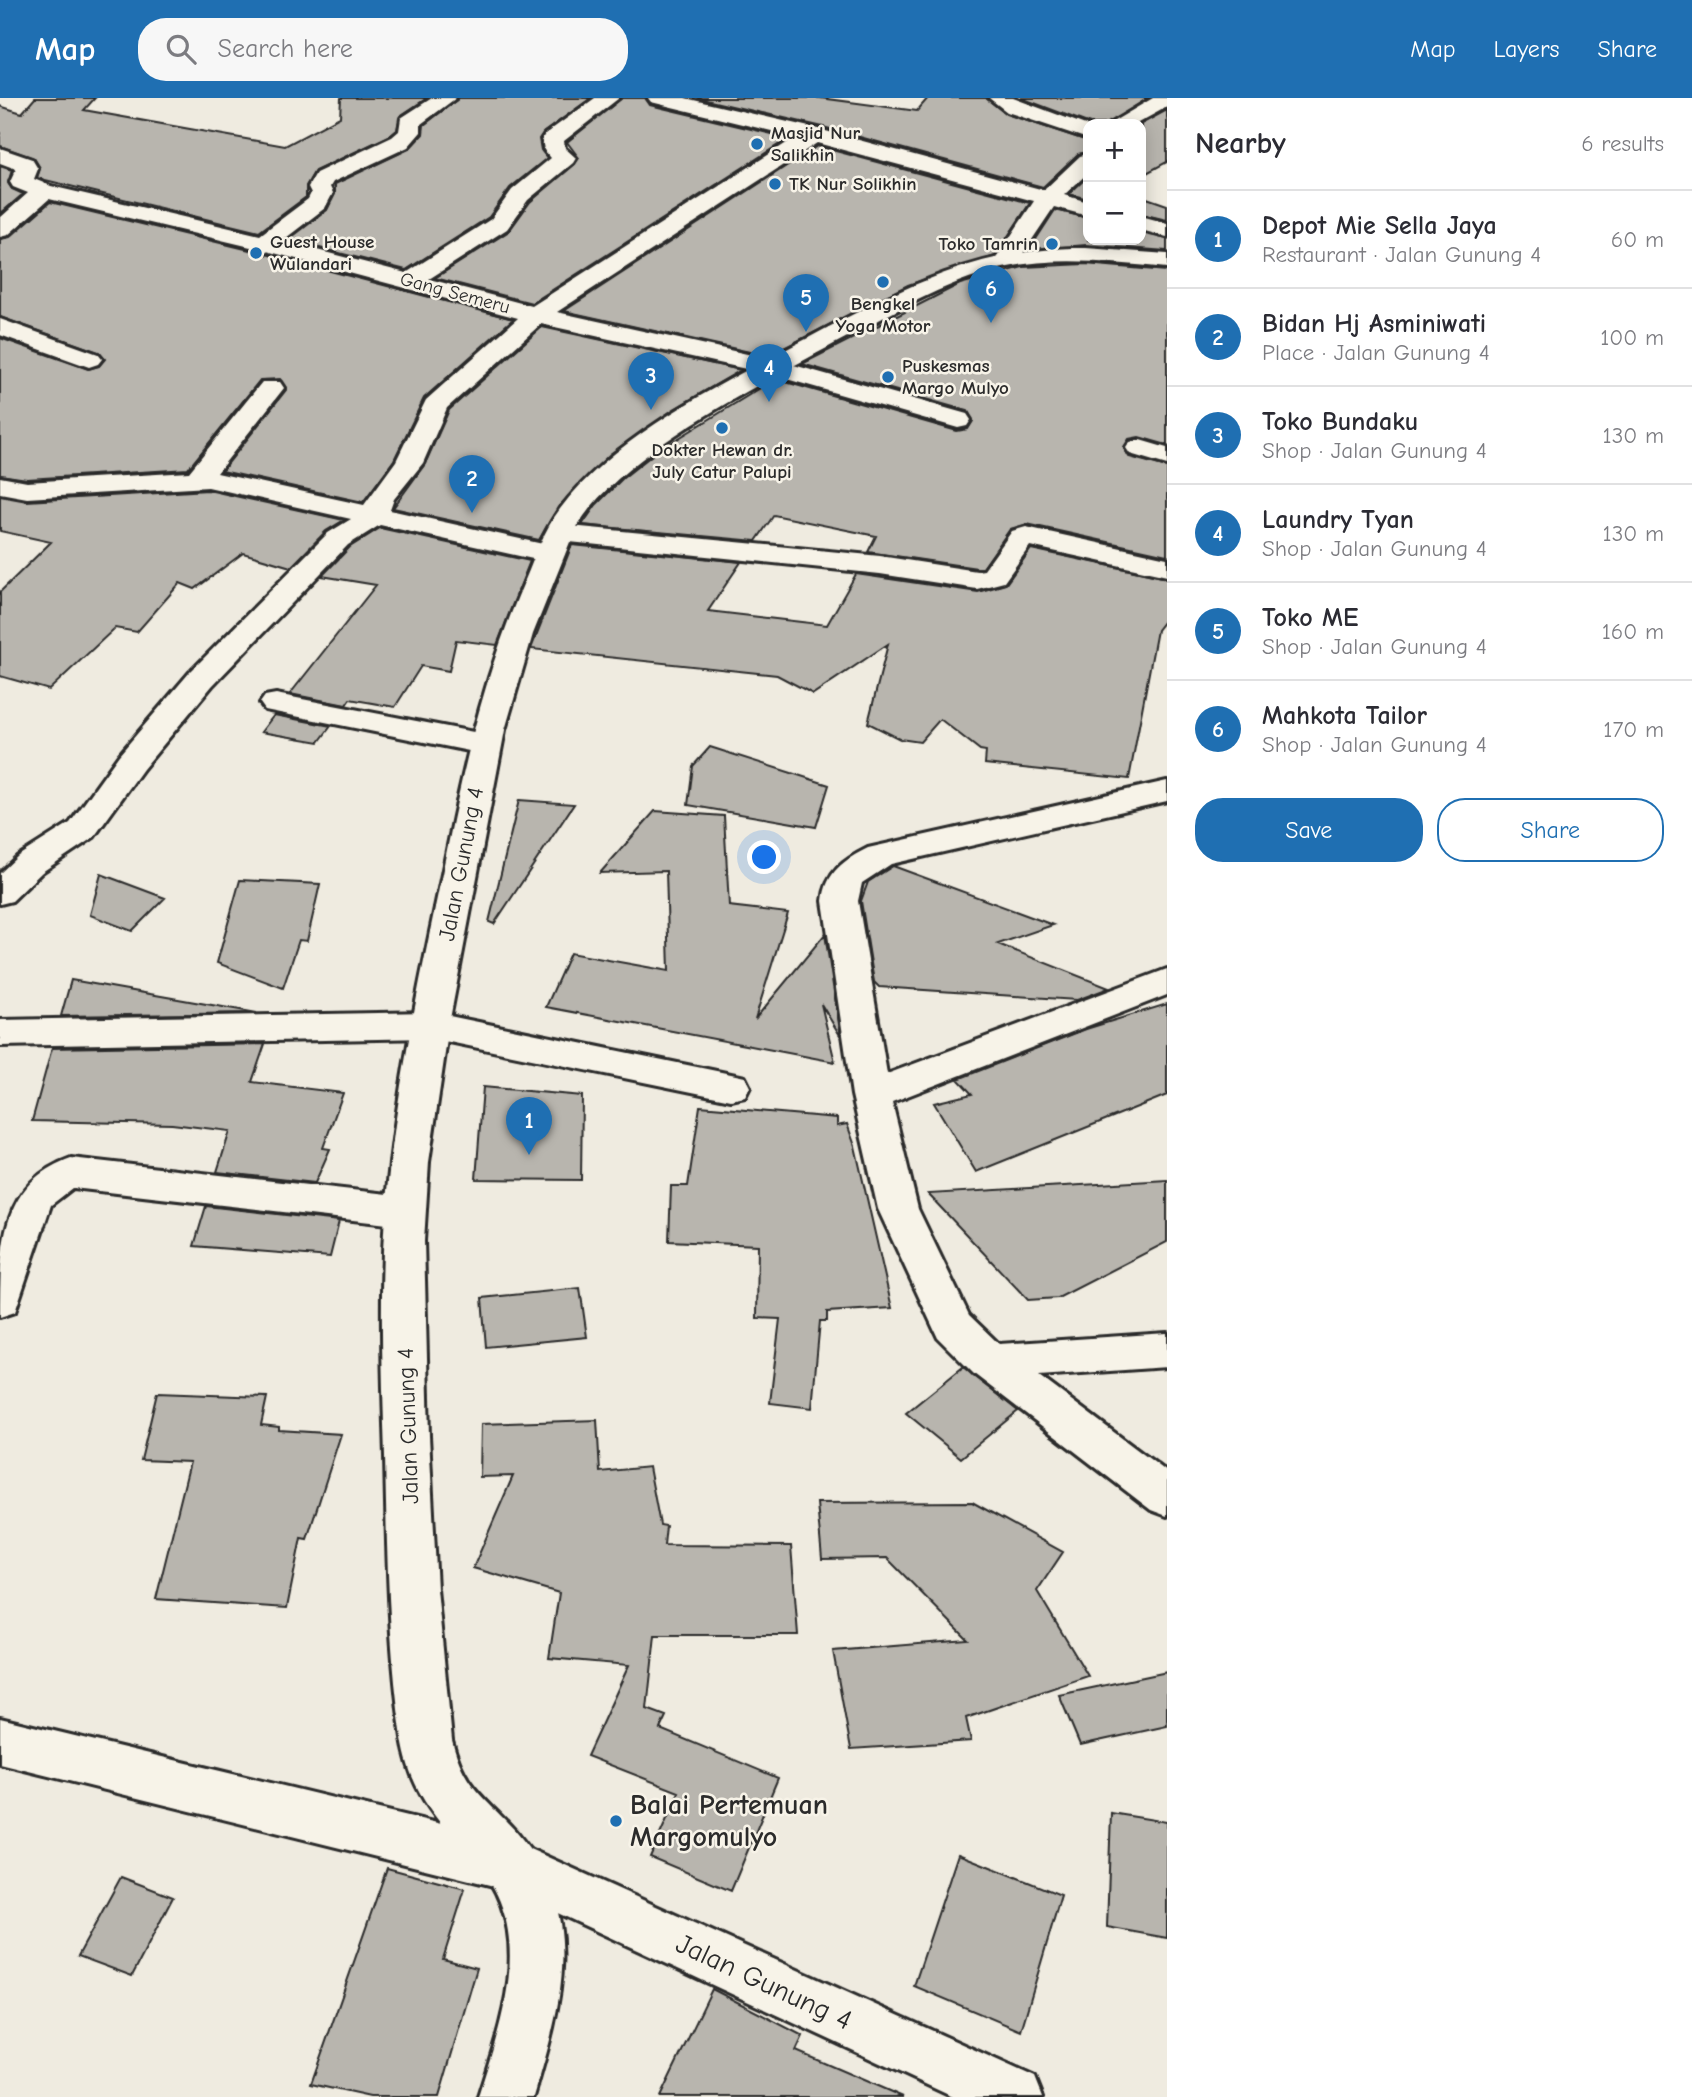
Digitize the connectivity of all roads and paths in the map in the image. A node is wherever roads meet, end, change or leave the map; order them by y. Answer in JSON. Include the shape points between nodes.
{"nodes":[{"id":1,"x":446,"y":98,"type":"edge"},
{"id":2,"x":609,"y":98,"type":"edge"},
{"id":3,"x":658,"y":98,"type":"edge"},
{"id":4,"x":999,"y":98,"type":"edge"},
{"id":5,"x":1167,"y":100,"type":"edge"},
{"id":6,"x":1130,"y":119,"type":"edge"},
{"id":7,"x":1083,"y":131,"type":"edge"},
{"id":8,"x":814,"y":135,"type":"junction"},
{"id":9,"x":0,"y":155,"type":"edge"},
{"id":10,"x":1083,"y":166,"type":"edge"},
{"id":11,"x":44,"y":191,"type":"junction"},
{"id":12,"x":1048,"y":198,"type":"junction"},
{"id":13,"x":1083,"y":208,"type":"edge"},
{"id":14,"x":0,"y":230,"type":"edge"},
{"id":15,"x":264,"y":243,"type":"junction"},
{"id":16,"x":1007,"y":260,"type":"junction"},
{"id":17,"x":1167,"y":261,"type":"edge"},
{"id":18,"x":410,"y":281,"type":"junction"},
{"id":19,"x":536,"y":315,"type":"junction"},
{"id":20,"x":0,"y":326,"type":"edge"},
{"id":21,"x":89,"y":359,"type":"dead end"},
{"id":22,"x":774,"y":367,"type":"junction"},
{"id":23,"x":271,"y":388,"type":"dead end"},
{"id":24,"x":958,"y":420,"type":"dead end"},
{"id":25,"x":1140,"y":448,"type":"dead end"},
{"id":26,"x":1167,"y":457,"type":"edge"},
{"id":27,"x":198,"y":479,"type":"junction"},
{"id":28,"x":0,"y":485,"type":"edge"},
{"id":29,"x":374,"y":517,"type":"junction"},
{"id":30,"x":555,"y":544,"type":"junction"},
{"id":31,"x":1167,"y":568,"type":"edge"},
{"id":32,"x":276,"y":703,"type":"dead end"},
{"id":33,"x":484,"y":744,"type":"junction"},
{"id":34,"x":1167,"y":791,"type":"edge"},
{"id":35,"x":0,"y":892,"type":"edge"},
{"id":36,"x":1167,"y":981,"type":"edge"},
{"id":37,"x":430,"y":1025,"type":"junction"},
{"id":38,"x":0,"y":1033,"type":"edge"},
{"id":39,"x":731,"y":1087,"type":"dead end"},
{"id":40,"x":871,"y":1095,"type":"junction"},
{"id":41,"x":405,"y":1211,"type":"junction"},
{"id":42,"x":8,"y":1249,"type":"edge"},
{"id":43,"x":0,"y":1301,"type":"edge"},
{"id":44,"x":1167,"y":1350,"type":"edge"},
{"id":45,"x":989,"y":1362,"type":"junction"},
{"id":46,"x":1167,"y":1497,"type":"edge"},
{"id":47,"x":0,"y":1741,"type":"edge"},
{"id":48,"x":512,"y":1866,"type":"junction"},
{"id":49,"x":506,"y":2097,"type":"edge"},
{"id":50,"x":1015,"y":2097,"type":"edge"}],
"edges":[{"from":1,"to":15,"type":"street","via":[[413,118],[410,132],[400,142],[333,171],[320,183],[317,204]]},
{"from":2,"to":18,"type":"street","via":[[553,139],[555,150],[565,158],[520,195],[499,225]]},
{"from":3,"to":8,"type":"street"},
{"from":4,"to":7,"type":"street","via":[[1014,108]]},
{"from":5,"to":6,"type":"street"},
{"from":8,"to":12,"type":"street"},
{"from":8,"to":19,"type":"street"},
{"from":9,"to":11,"type":"street","via":[[24,164],[27,169],[22,182]]},
{"from":10,"to":12,"type":"street"},
{"from":11,"to":14,"type":"street"},
{"from":11,"to":15,"type":"street","name":"Gang Semeru"},
{"from":12,"to":13,"type":"street"},
{"from":12,"to":16,"type":"street"},
{"from":15,"to":18,"type":"street","name":"Gang Semeru"},
{"from":16,"to":17,"type":"street","name":"Jalan Gunung 4","via":[[1067,255]]},
{"from":16,"to":22,"type":"street","name":"Jalan Gunung 4","via":[[960,275],[868,316]]},
{"from":18,"to":19,"type":"street","name":"Gang Semeru"},
{"from":19,"to":22,"type":"street","name":"Gang Semeru"},
{"from":19,"to":29,"type":"street","via":[[439,401],[409,463],[380,498]]},
{"from":20,"to":21,"type":"street"},
{"from":22,"to":24,"type":"street","name":"Gang Semeru"},
{"from":22,"to":30,"type":"street","name":"Jalan Gunung 4","via":[[621,465],[573,511]]},
{"from":23,"to":27,"type":"street"},
{"from":25,"to":26,"type":"street"},
{"from":27,"to":28,"type":"street","via":[[27,491]]},
{"from":27,"to":29,"type":"street"},
{"from":29,"to":30,"type":"street"},
{"from":29,"to":35,"type":"street","via":[[338,539],[201,678],[82,830],[30,864]]},
{"from":30,"to":31,"type":"street","via":[[880,565],[977,580],[995,576],[1026,536]]},
{"from":30,"to":33,"type":"street","name":"Jalan Gunung 4","via":[[520,623]]},
{"from":32,"to":33,"type":"street"},
{"from":33,"to":37,"type":"street","name":"Jalan Gunung 4"},
{"from":34,"to":40,"type":"street","via":[[910,847],[855,868],[840,888],[841,913]]},
{"from":36,"to":40,"type":"street"},
{"from":37,"to":38,"type":"street"},
{"from":37,"to":39,"type":"street"},
{"from":37,"to":41,"type":"street","name":"Jalan Gunung 4"},
{"from":40,"to":45,"type":"street","via":[[898,1209],[953,1326]]},
{"from":41,"to":42,"type":"street","via":[[71,1173],[49,1180],[37,1192]]},
{"from":41,"to":48,"type":"street","name":"Jalan Gunung 4","via":[[405,1429],[427,1740],[433,1773],[453,1807]]},
{"from":42,"to":43,"type":"street"},
{"from":44,"to":45,"type":"street"},
{"from":45,"to":46,"type":"street"},
{"from":47,"to":48,"type":"street","name":"Jalan Gunung 4"},
{"from":48,"to":49,"type":"street","name":"Jalan Gunung 4","via":[[538,1935],[539,1967]]},
{"from":48,"to":50,"type":"street","name":"Jalan Gunung 4"}]}
